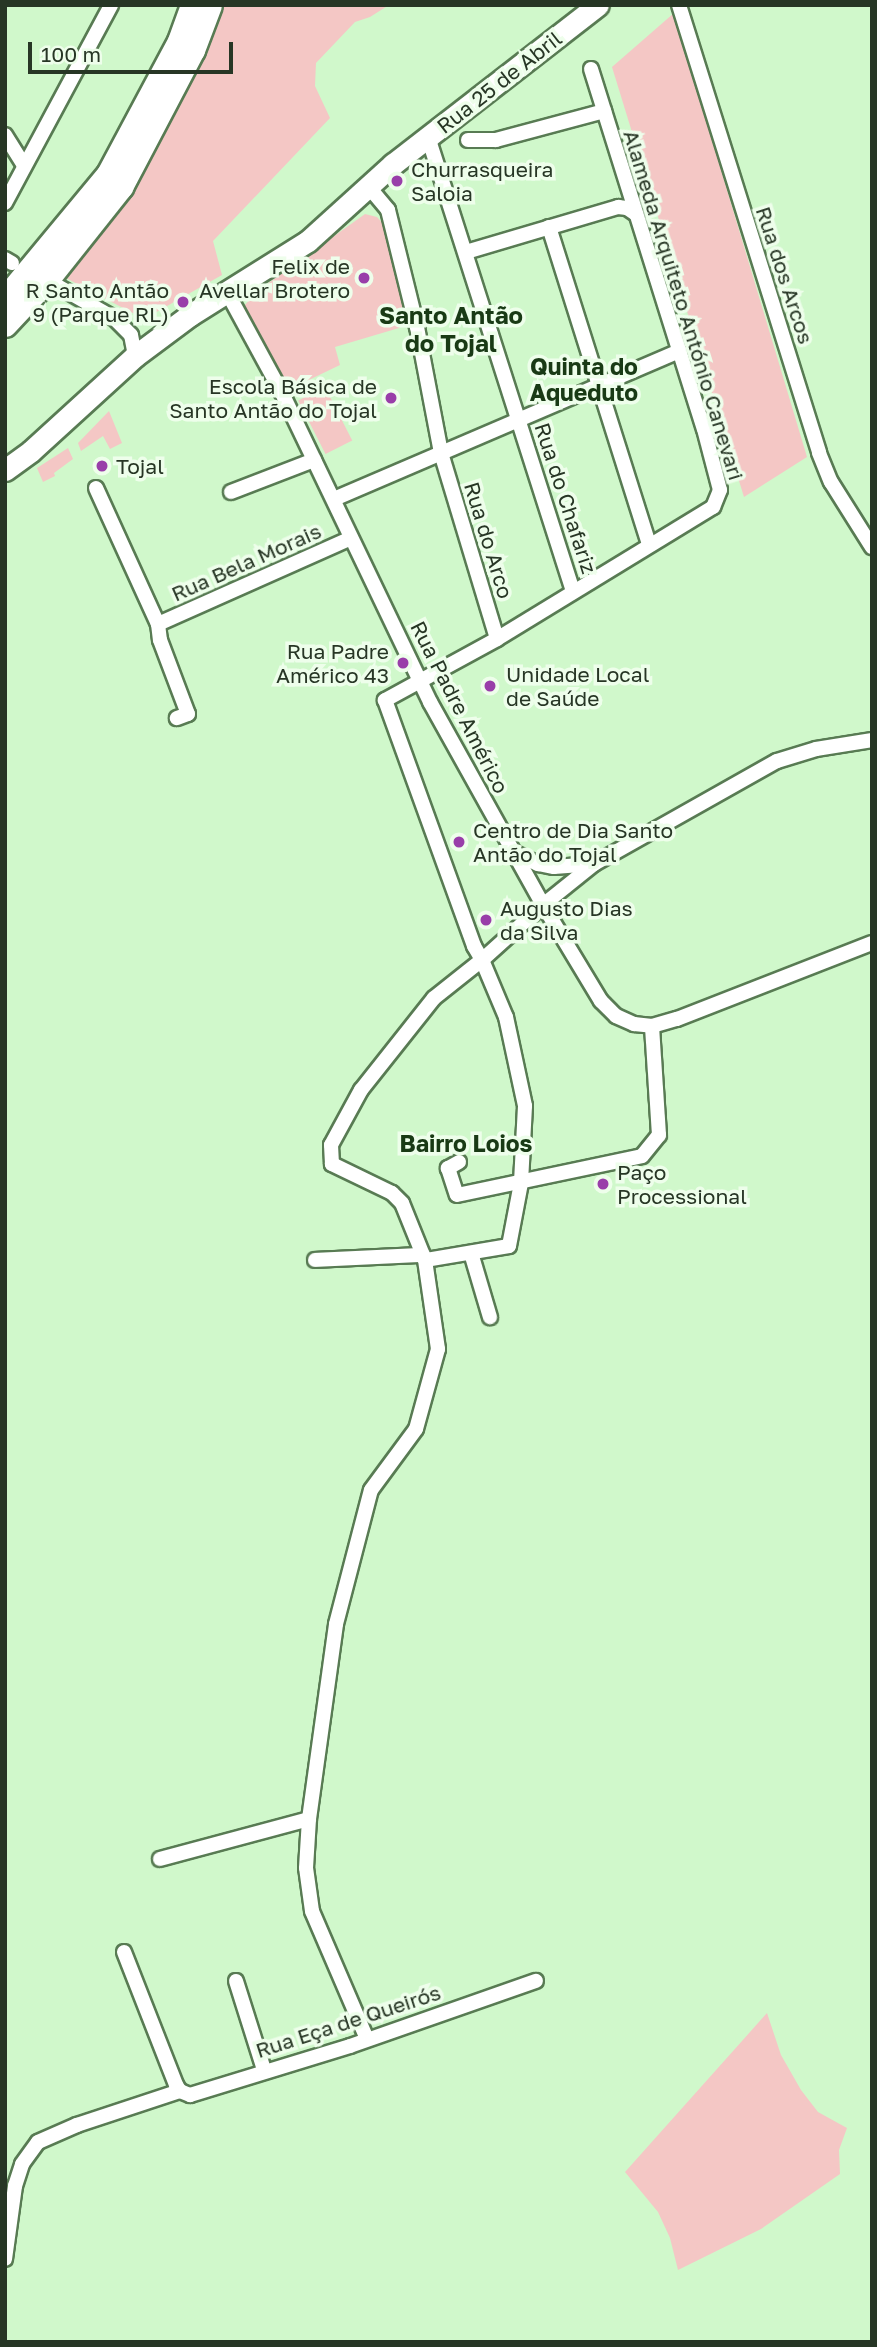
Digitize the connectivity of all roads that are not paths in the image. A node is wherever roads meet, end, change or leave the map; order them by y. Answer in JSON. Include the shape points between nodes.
{"nodes":[{"id":1,"x":111,"y":5,"type":"edge"},
{"id":2,"x":192,"y":5,"type":"edge"},
{"id":3,"x":210,"y":5,"type":"edge"},
{"id":4,"x":598,"y":5,"type":"edge"},
{"id":5,"x":679,"y":5,"type":"edge"},
{"id":6,"x":591,"y":69,"type":"dead end"},
{"id":7,"x":604,"y":111,"type":"junction"},
{"id":8,"x":5,"y":135,"type":"edge"},
{"id":9,"x":428,"y":137,"type":"junction"},
{"id":10,"x":468,"y":140,"type":"dead end"},
{"id":11,"x":24,"y":164,"type":"junction"},
{"id":12,"x":368,"y":186,"type":"junction"},
{"id":13,"x":5,"y":204,"type":"edge"},
{"id":14,"x":636,"y":214,"type":"junction"},
{"id":15,"x":549,"y":227,"type":"junction"},
{"id":16,"x":466,"y":253,"type":"junction"},
{"id":17,"x":47,"y":281,"type":"junction"},
{"id":18,"x":227,"y":292,"type":"junction"},
{"id":19,"x":5,"y":298,"type":"edge"},
{"id":20,"x":5,"y":325,"type":"edge"},
{"id":21,"x":680,"y":351,"type":"junction"},
{"id":22,"x":135,"y":356,"type":"junction"},
{"id":23,"x":599,"y":386,"type":"junction"},
{"id":24,"x":519,"y":419,"type":"junction"},
{"id":25,"x":441,"y":453,"type":"junction"},
{"id":26,"x":314,"y":460,"type":"junction"},
{"id":27,"x":5,"y":470,"type":"edge"},
{"id":28,"x":96,"y":488,"type":"dead end"},
{"id":29,"x":231,"y":492,"type":"dead end"},
{"id":30,"x":334,"y":499,"type":"junction"},
{"id":31,"x":351,"y":538,"type":"junction"},
{"id":32,"x":649,"y":544,"type":"junction"},
{"id":33,"x":872,"y":547,"type":"edge"},
{"id":34,"x":573,"y":590,"type":"junction"},
{"id":35,"x":158,"y":624,"type":"junction"},
{"id":36,"x":497,"y":639,"type":"junction"},
{"id":37,"x":421,"y":682,"type":"junction"},
{"id":38,"x":177,"y":718,"type":"dead end"},
{"id":39,"x":865,"y":741,"type":"edge"},
{"id":40,"x":512,"y":851,"type":"junction"},
{"id":41,"x":594,"y":864,"type":"junction"},
{"id":42,"x":554,"y":867,"type":"junction"},
{"id":43,"x":533,"y":889,"type":"junction"},
{"id":44,"x":543,"y":905,"type":"junction"},
{"id":45,"x":872,"y":943,"type":"edge"},
{"id":46,"x":482,"y":960,"type":"junction"},
{"id":47,"x":652,"y":1026,"type":"junction"},
{"id":48,"x":459,"y":1162,"type":"dead end"},
{"id":49,"x":521,"y":1183,"type":"junction"},
{"id":50,"x":471,"y":1253,"type":"junction"},
{"id":51,"x":424,"y":1258,"type":"junction"},
{"id":52,"x":315,"y":1260,"type":"dead end"},
{"id":53,"x":490,"y":1317,"type":"dead end"},
{"id":54,"x":309,"y":1819,"type":"junction"},
{"id":55,"x":160,"y":1859,"type":"dead end"},
{"id":56,"x":124,"y":1952,"type":"dead end"},
{"id":57,"x":536,"y":1981,"type":"dead end"},
{"id":58,"x":236,"y":1982,"type":"dead end"},
{"id":59,"x":367,"y":2039,"type":"junction"},
{"id":60,"x":264,"y":2070,"type":"junction"},
{"id":61,"x":178,"y":2088,"type":"junction"},
{"id":62,"x":5,"y":2259,"type":"edge"}],
"edges":[{"from":1,"to":11,"type":"street"},
{"from":2,"to":19,"type":"highway","via":[[179,41],[108,174]]},
{"from":3,"to":17,"type":"highway","via":[[193,50],[121,187]]},
{"from":4,"to":9,"type":"main road","name":"Rua 25 de Abril"},
{"from":5,"to":33,"type":"street","name":"Rua dos Arcos","via":[[819,453],[831,482]]},
{"from":6,"to":7,"type":"street","name":"Alameda Arquiteto António Canevari"},
{"from":7,"to":10,"type":"street","via":[[496,140]]},
{"from":7,"to":14,"type":"street","name":"Alameda Arquiteto António Canevari"},
{"from":8,"to":11,"type":"street"},
{"from":9,"to":12,"type":"main road","name":"Rua 25 de Abril"},
{"from":9,"to":16,"type":"street","name":"Rua do Chafariz"},
{"from":11,"to":13,"type":"street"},
{"from":12,"to":18,"type":"main road","name":"Rua 25 de Abril","via":[[308,241]]},
{"from":12,"to":25,"type":"street","name":"Rua do Arco","via":[[388,210]]},
{"from":14,"to":15,"type":"street","via":[[618,207]]},
{"from":14,"to":21,"type":"street","name":"Alameda Arquiteto António Canevari"},
{"from":15,"to":16,"type":"street"},
{"from":15,"to":23,"type":"street"},
{"from":16,"to":24,"type":"street","name":"Rua do Chafariz"},
{"from":17,"to":20,"type":"highway"},
{"from":17,"to":22,"type":"street","via":[[114,318],[131,335]]},
{"from":18,"to":22,"type":"main road","name":"Rua 25 de Abril"},
{"from":18,"to":26,"type":"street","name":"Rua Padre Américo"},
{"from":21,"to":23,"type":"street"},
{"from":21,"to":32,"type":"street","name":"Alameda Arquiteto António Canevari","via":[[719,497],[713,507]]},
{"from":22,"to":27,"type":"main road","name":"Rua 25 de Abril","via":[[32,451]]},
{"from":23,"to":24,"type":"street"},
{"from":23,"to":32,"type":"street"},
{"from":24,"to":25,"type":"street"},
{"from":24,"to":34,"type":"street","name":"Rua do Chafariz"},
{"from":25,"to":30,"type":"street"},
{"from":25,"to":36,"type":"street","name":"Rua do Arco"},
{"from":26,"to":29,"type":"street"},
{"from":26,"to":30,"type":"street","name":"Rua Padre Américo"},
{"from":28,"to":35,"type":"street"},
{"from":30,"to":31,"type":"street","name":"Rua Padre Américo"},
{"from":31,"to":35,"type":"street","name":"Rua Bela Morais"},
{"from":31,"to":37,"type":"street","name":"Rua Padre Américo"},
{"from":32,"to":34,"type":"street","name":"Alameda Arquiteto António Canevari"},
{"from":34,"to":36,"type":"street","name":"Alameda Arquiteto António Canevari"},
{"from":35,"to":38,"type":"street","via":[[188,714]]},
{"from":36,"to":37,"type":"street","name":"Alameda Arquiteto António Canevari"},
{"from":37,"to":40,"type":"street","name":"Rua Padre Américo"},
{"from":37,"to":46,"type":"street","name":"Alameda Arquiteto António Canevari","via":[[385,700],[448,880]]},
{"from":39,"to":41,"type":"street","via":[[777,761]]},
{"from":40,"to":42,"type":"street"},
{"from":40,"to":43,"type":"street","name":"Rua Padre Américo"},
{"from":41,"to":42,"type":"street"},
{"from":41,"to":44,"type":"street"},
{"from":42,"to":43,"type":"street"},
{"from":43,"to":44,"type":"street","name":"Rua Padre Américo"},
{"from":44,"to":46,"type":"street"},
{"from":44,"to":47,"type":"street","name":"Rua Padre Américo","via":[[601,1001],[615,1016]]},
{"from":45,"to":47,"type":"street"},
{"from":46,"to":49,"type":"street","via":[[506,1017],[525,1106]]},
{"from":46,"to":51,"type":"street","via":[[434,998],[361,1090],[331,1145],[332,1164],[392,1193],[402,1203]]},
{"from":47,"to":49,"type":"street","via":[[659,1135],[642,1156]]},
{"from":48,"to":49,"type":"street","via":[[448,1168],[457,1195]]},
{"from":49,"to":50,"type":"street","via":[[509,1246]]},
{"from":50,"to":51,"type":"street"},
{"from":50,"to":53,"type":"street"},
{"from":51,"to":52,"type":"street"},
{"from":51,"to":54,"type":"street","via":[[438,1349],[416,1429],[371,1490],[336,1624]]},
{"from":54,"to":55,"type":"street"},
{"from":54,"to":59,"type":"street","via":[[306,1868],[312,1911]]},
{"from":56,"to":61,"type":"street"},
{"from":57,"to":59,"type":"street","name":"Rua Eça de Queirós"},
{"from":58,"to":60,"type":"street"},
{"from":59,"to":60,"type":"street","name":"Rua Eça de Queirós"},
{"from":60,"to":61,"type":"street","name":"Rua Eça de Queirós","via":[[190,2095]]},
{"from":61,"to":62,"type":"street","name":"Rua Eça de Queirós","via":[[38,2142],[18,2175]]}]}
